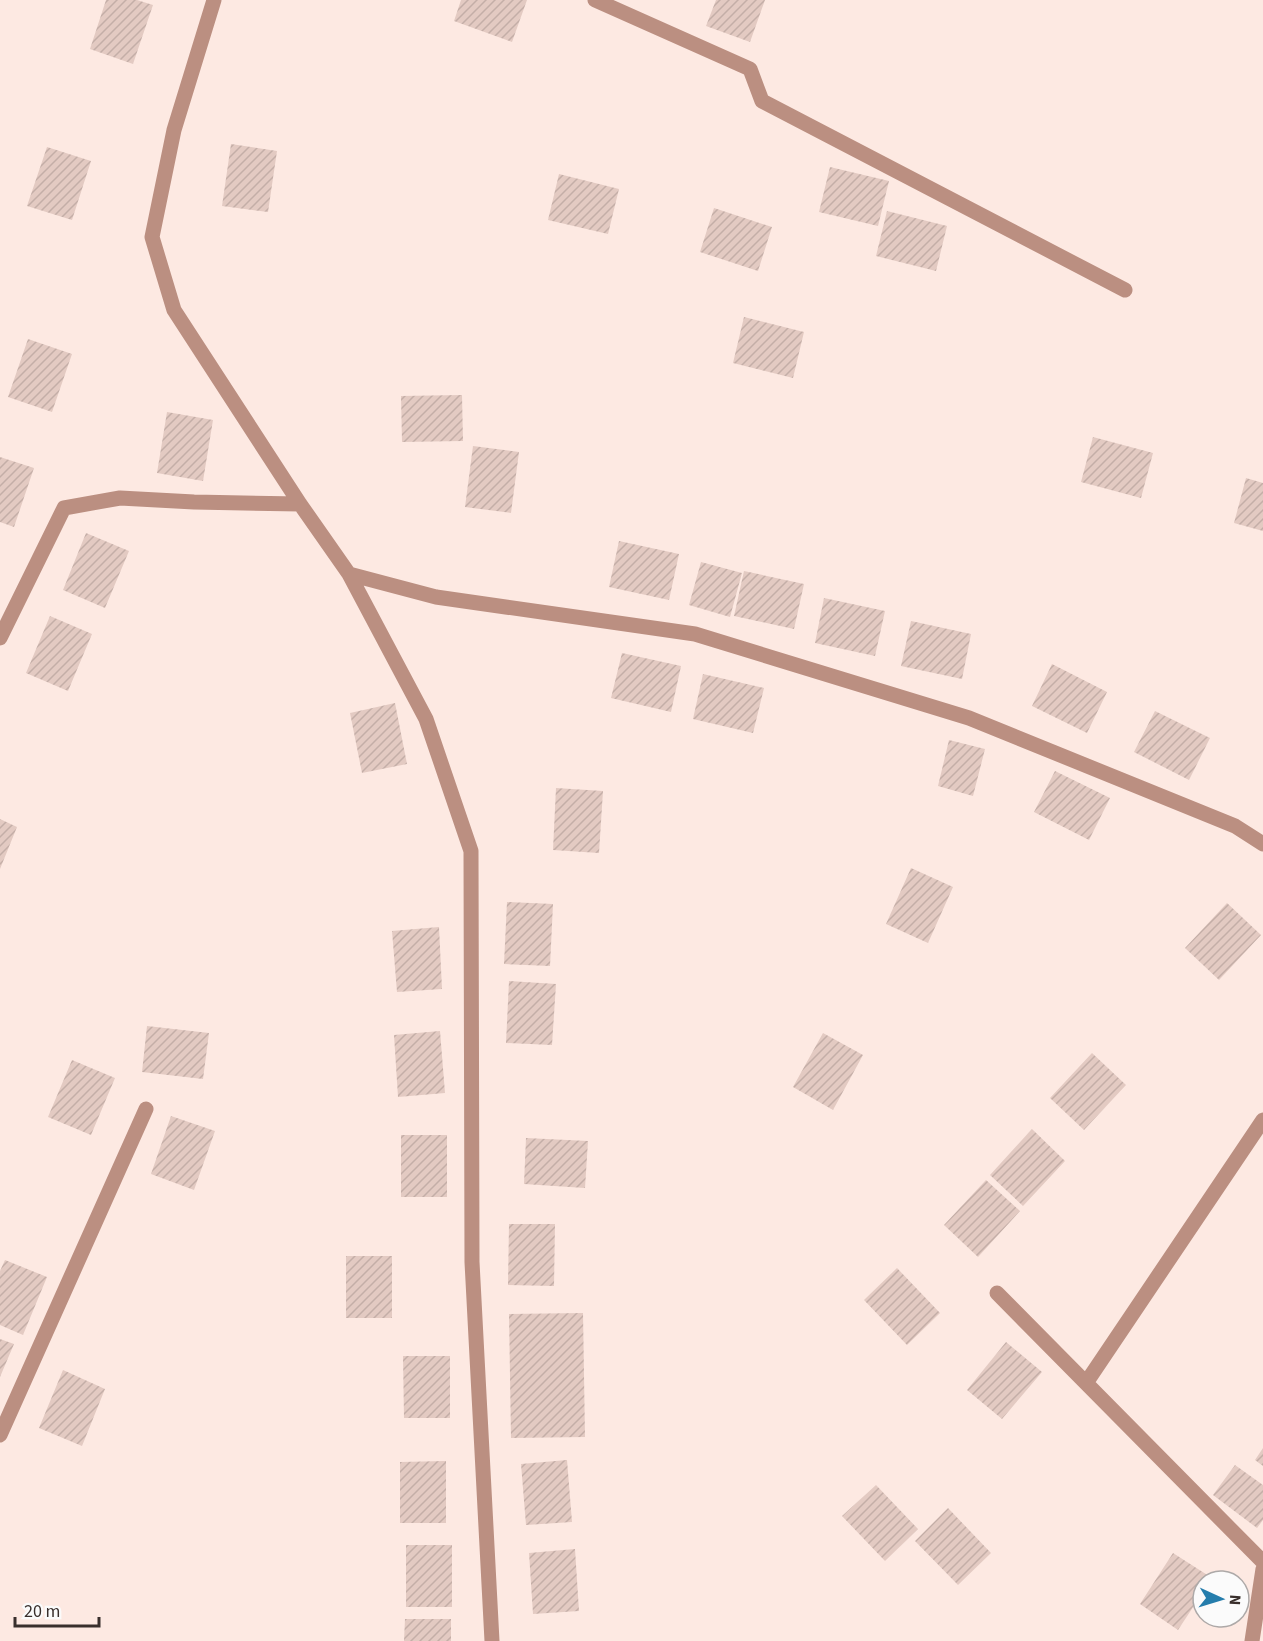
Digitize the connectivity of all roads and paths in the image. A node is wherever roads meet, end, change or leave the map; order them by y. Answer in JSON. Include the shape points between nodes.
{"nodes":[{"id":1,"x":214,"y":0,"type":"edge"},
{"id":2,"x":595,"y":0,"type":"edge"},
{"id":3,"x":1125,"y":290,"type":"dead end"},
{"id":4,"x":300,"y":504,"type":"junction"},
{"id":5,"x":349,"y":574,"type":"junction"},
{"id":6,"x":0,"y":638,"type":"edge"},
{"id":7,"x":1263,"y":844,"type":"edge"},
{"id":8,"x":146,"y":1109,"type":"dead end"},
{"id":9,"x":1263,"y":1120,"type":"edge"},
{"id":10,"x":997,"y":1293,"type":"dead end"},
{"id":11,"x":1086,"y":1383,"type":"junction"},
{"id":12,"x":0,"y":1435,"type":"edge"},
{"id":13,"x":1263,"y":1562,"type":"edge"},
{"id":14,"x":1263,"y":1569,"type":"edge"},
{"id":15,"x":492,"y":1641,"type":"edge"},
{"id":16,"x":1252,"y":1641,"type":"edge"}],
"edges":[{"from":1,"to":4,"type":"street","via":[[174,130],[152,237],[174,310]]},
{"from":2,"to":3,"type":"street","via":[[750,69],[762,101]]},
{"from":4,"to":5,"type":"street"},
{"from":4,"to":6,"type":"street","via":[[120,498],[64,508]]},
{"from":5,"to":7,"type":"street","via":[[436,597],[695,633],[969,718],[1235,826]]},
{"from":5,"to":15,"type":"street","via":[[426,719],[471,851],[472,1262]]},
{"from":8,"to":12,"type":"street"},
{"from":9,"to":11,"type":"street"},
{"from":10,"to":11,"type":"street"},
{"from":11,"to":13,"type":"street"},
{"from":14,"to":16,"type":"street"}]}
